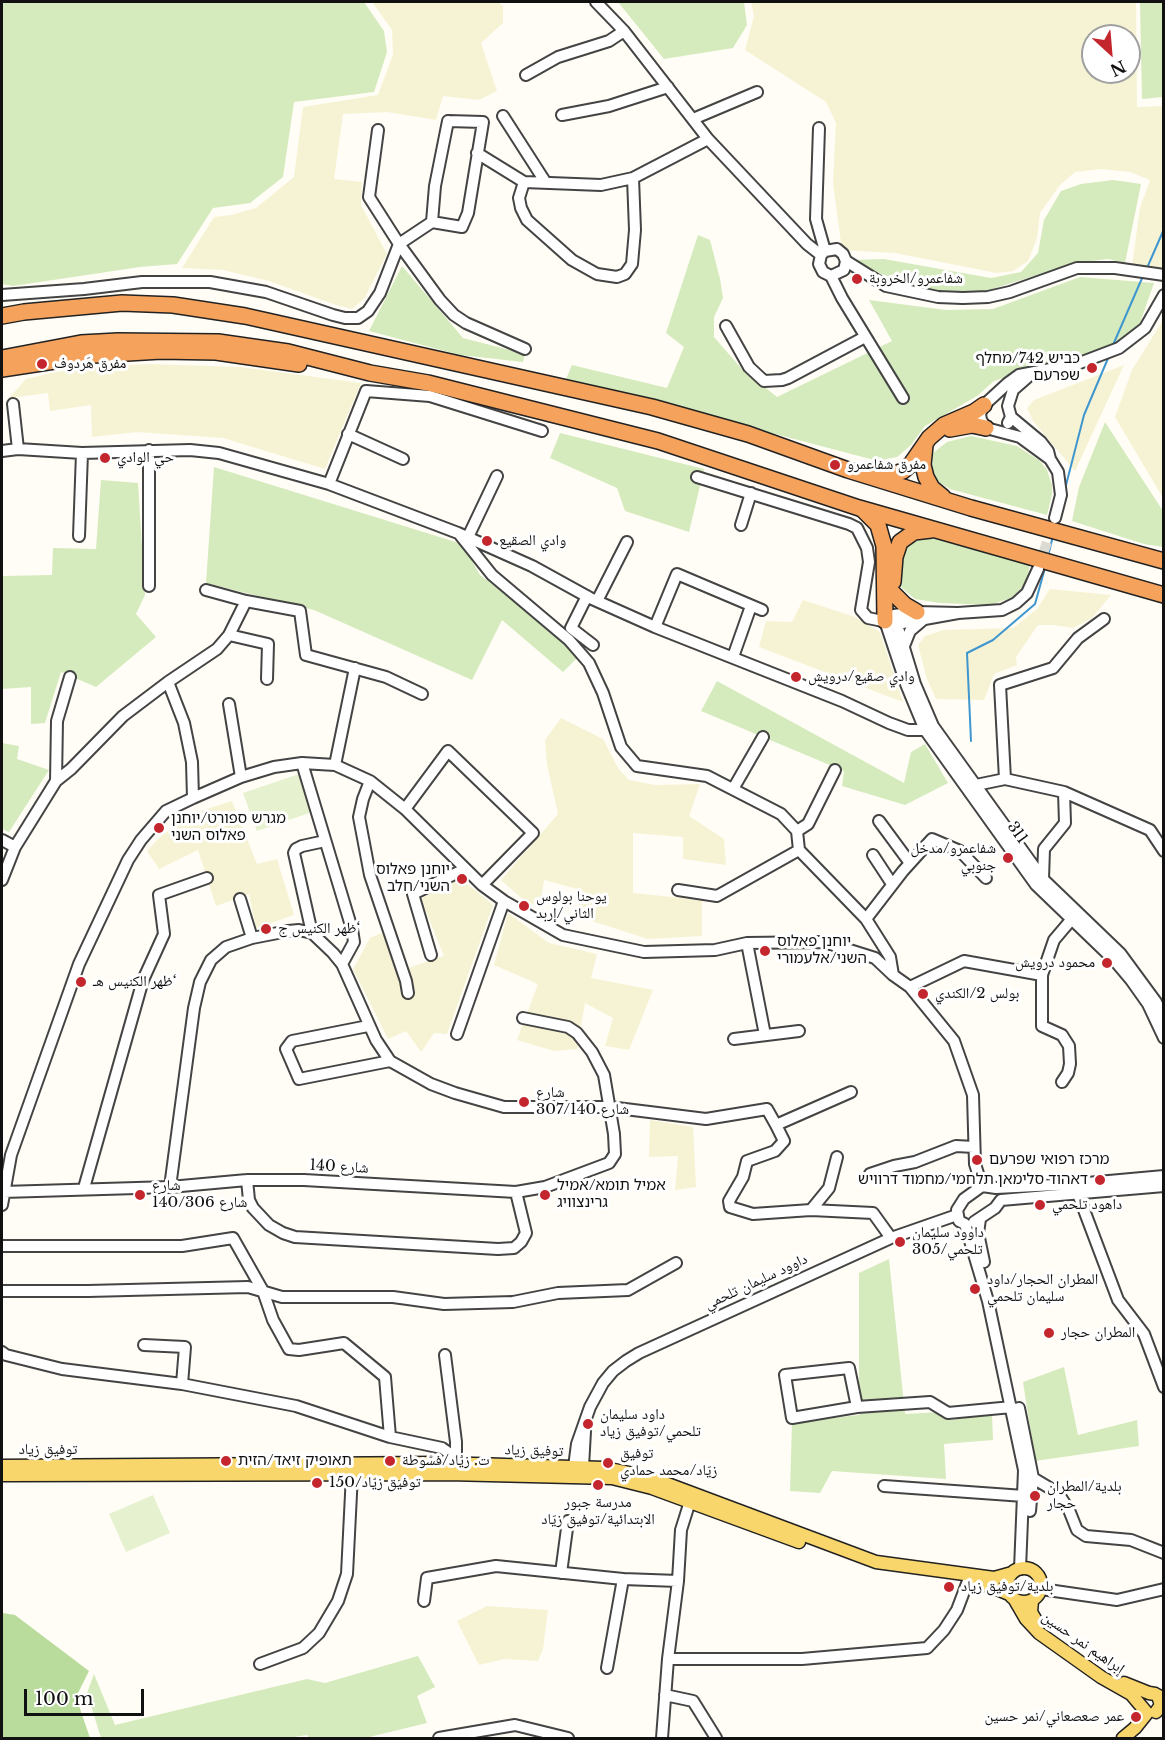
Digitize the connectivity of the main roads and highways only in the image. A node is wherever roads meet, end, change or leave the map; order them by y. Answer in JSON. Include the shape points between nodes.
{"nodes":[{"id":1,"x":2,"y":311,"type":"edge"},
{"id":2,"x":24,"y":312,"type":"junction"},
{"id":3,"x":2,"y":316,"type":"edge"},
{"id":4,"x":4,"y":366,"type":"edge"},
{"id":5,"x":987,"y":403,"type":"road end"},
{"id":6,"x":992,"y":429,"type":"road end"},
{"id":7,"x":938,"y":431,"type":"junction"},
{"id":8,"x":925,"y":444,"type":"junction"},
{"id":9,"x":848,"y":471,"type":"junction"},
{"id":10,"x":859,"y":508,"type":"junction"},
{"id":11,"x":971,"y":508,"type":"junction"},
{"id":12,"x":936,"y":530,"type":"junction"},
{"id":13,"x":1164,"y":561,"type":"edge"},
{"id":14,"x":892,"y":592,"type":"junction"},
{"id":15,"x":1164,"y":595,"type":"edge"},
{"id":16,"x":921,"y":616,"type":"road end"},
{"id":17,"x":2,"y":1466,"type":"edge"},
{"id":18,"x":579,"y":1470,"type":"junction"},
{"id":19,"x":2,"y":1475,"type":"edge"},
{"id":20,"x":691,"y":1497,"type":"junction"},
{"id":21,"x":1019,"y":1570,"type":"junction"},
{"id":22,"x":1012,"y":1597,"type":"junction"},
{"id":23,"x":1032,"y":1601,"type":"junction"},
{"id":24,"x":1157,"y":1696,"type":"edge"},
{"id":25,"x":1152,"y":1710,"type":"edge"},
{"id":26,"x":1123,"y":1738,"type":"edge"}],
"edges":[{"from":1,"to":2,"type":"highway"},
{"from":2,"to":3,"type":"highway"},
{"from":2,"to":9,"type":"highway","via":[[122,303],[172,305],[245,316],[652,407],[748,434]]},
{"from":4,"to":10,"type":"highway","via":[[117,353],[190,351],[370,374],[428,384],[658,441]]},
{"from":5,"to":7,"type":"highway"},
{"from":6,"to":7,"type":"highway","via":[[962,426]]},
{"from":7,"to":8,"type":"highway"},
{"from":8,"to":9,"type":"highway","via":[[903,471],[895,474]]},
{"from":8,"to":11,"type":"highway","via":[[923,465],[932,488],[946,499]]},
{"from":9,"to":11,"type":"highway"},
{"from":10,"to":12,"type":"highway"},
{"from":10,"to":14,"type":"highway","via":[[873,519],[882,538],[892,620]]},
{"from":11,"to":13,"type":"highway"},
{"from":12,"to":14,"type":"highway","via":[[914,532],[900,542]]},
{"from":12,"to":15,"type":"highway"},
{"from":14,"to":16,"type":"highway"},
{"from":17,"to":18,"type":"main road","name":"توفيق زياد","via":[[457,1463]]},
{"from":18,"to":19,"type":"main road","name":"توفيق زياد"},
{"from":18,"to":20,"type":"main road","name":"توفيق زياد"},
{"from":20,"to":21,"type":"main road","name":"توفيق زياد","via":[[876,1562],[994,1578]]},
{"from":20,"to":22,"type":"main road","name":"توفيق زياد","via":[[867,1567],[968,1581]]},
{"from":21,"to":22,"type":"main road","via":[[1007,1584]]},
{"from":21,"to":23,"type":"main road","via":[[1036,1573],[1040,1578],[1041,1589]]},
{"from":22,"to":23,"type":"main road","via":[[1023,1603]]},
{"from":22,"to":25,"type":"main road","name":"إبراهيم نمر حسين","via":[[1038,1633]]},
{"from":23,"to":24,"type":"main road","name":"إبراهيم نمر حسين","via":[[1032,1616],[1045,1630],[1102,1671]]},
{"from":24,"to":25,"type":"main road","via":[[1161,1705]]},
{"from":24,"to":25,"type":"main road","via":[[1142,1699]]},
{"from":25,"to":26,"type":"main road"}]}
